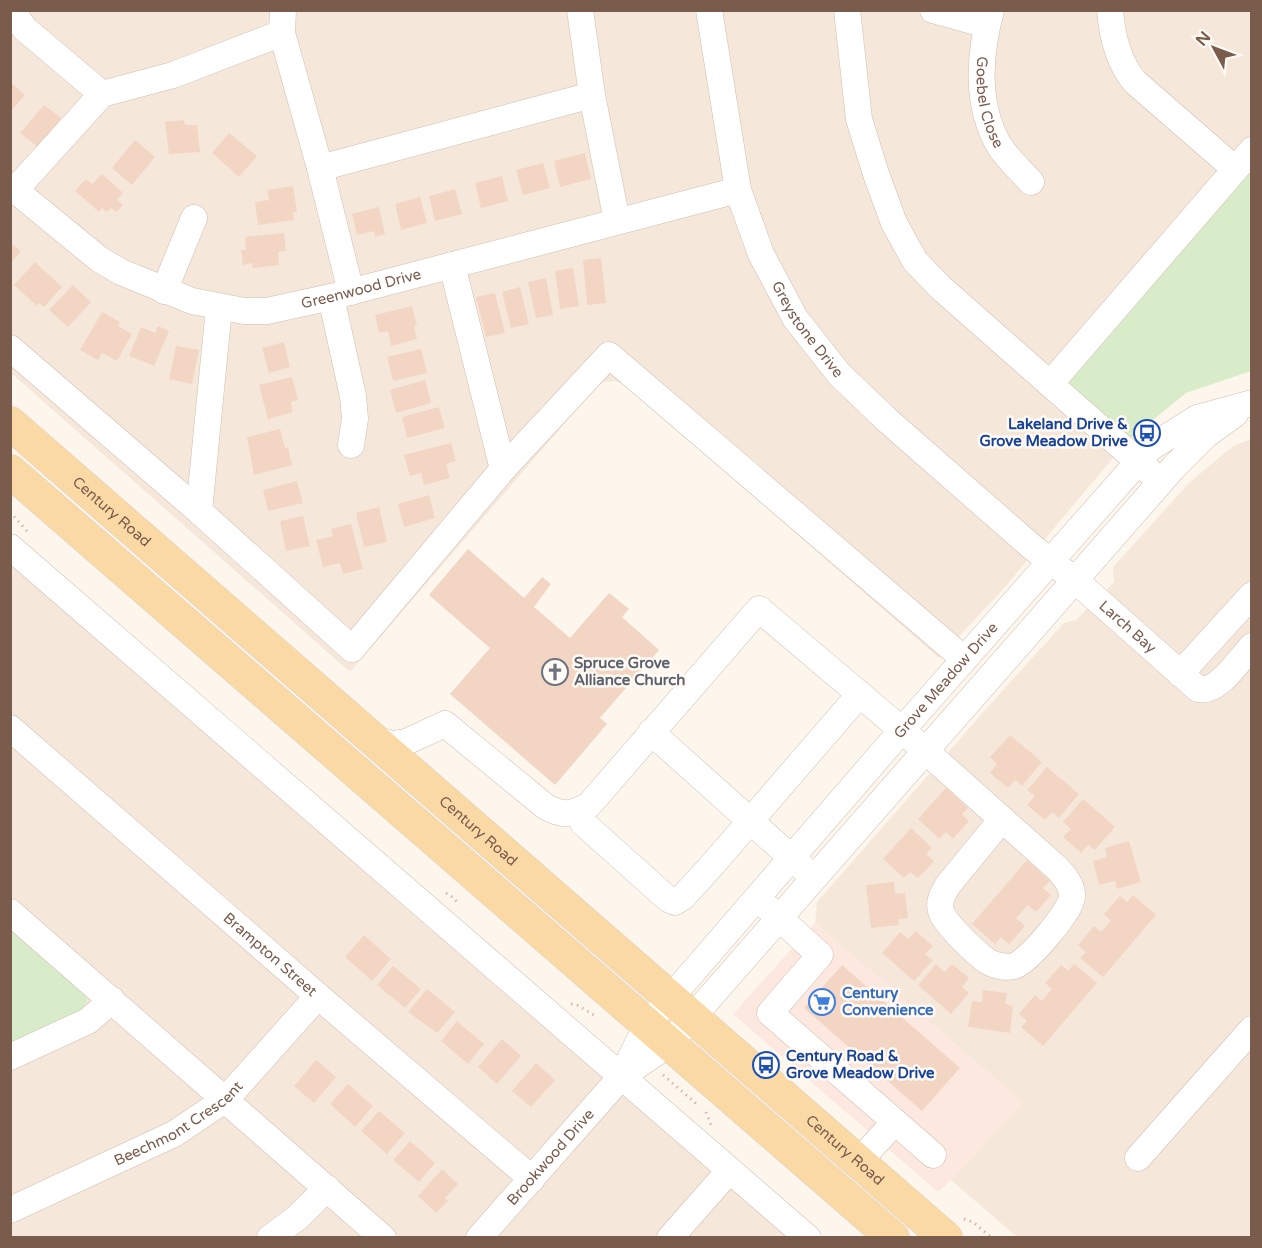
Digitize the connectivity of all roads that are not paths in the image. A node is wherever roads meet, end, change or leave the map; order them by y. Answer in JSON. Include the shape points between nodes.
{"nodes":[{"id":1,"x":11,"y":10,"type":"edge"},
{"id":2,"x":580,"y":10,"type":"edge"},
{"id":3,"x":709,"y":10,"type":"edge"},
{"id":4,"x":847,"y":10,"type":"edge"},
{"id":5,"x":933,"y":10,"type":"edge"},
{"id":6,"x":1110,"y":10,"type":"edge"},
{"id":7,"x":989,"y":18,"type":"edge"},
{"id":8,"x":283,"y":22,"type":"edge"},
{"id":9,"x":102,"y":94,"type":"junction"},
{"id":10,"x":592,"y":94,"type":"junction"},
{"id":11,"x":1243,"y":159,"type":"edge"},
{"id":12,"x":320,"y":168,"type":"junction"},
{"id":13,"x":1031,"y":182,"type":"dead end"},
{"id":14,"x":13,"y":188,"type":"edge"},
{"id":15,"x":738,"y":190,"type":"junction"},
{"id":16,"x":194,"y":218,"type":"dead end"},
{"id":17,"x":617,"y":221,"type":"junction"},
{"id":18,"x":452,"y":265,"type":"junction"},
{"id":19,"x":164,"y":291,"type":"junction"},
{"id":20,"x":341,"y":294,"type":"junction"},
{"id":21,"x":219,"y":308,"type":"junction"},
{"id":22,"x":10,"y":348,"type":"edge"},
{"id":23,"x":1050,"y":384,"type":"junction"},
{"id":24,"x":1251,"y":403,"type":"edge"},
{"id":25,"x":10,"y":423,"type":"edge"},
{"id":26,"x":351,"y":445,"type":"dead end"},
{"id":27,"x":1138,"y":462,"type":"junction"},
{"id":28,"x":503,"y":469,"type":"junction"},
{"id":29,"x":10,"y":471,"type":"edge"},
{"id":30,"x":1161,"y":481,"type":"junction"},
{"id":31,"x":199,"y":511,"type":"junction"},
{"id":32,"x":10,"y":547,"type":"edge"},
{"id":33,"x":1050,"y":561,"type":"junction"},
{"id":34,"x":1075,"y":580,"type":"junction"},
{"id":35,"x":1251,"y":595,"type":"edge"},
{"id":36,"x":1251,"y":646,"type":"edge"},
{"id":37,"x":964,"y":659,"type":"junction"},
{"id":38,"x":1180,"y":674,"type":"junction"},
{"id":39,"x":860,"y":694,"type":"junction"},
{"id":40,"x":10,"y":728,"type":"edge"},
{"id":41,"x":902,"y":730,"type":"junction"},
{"id":42,"x":651,"y":732,"type":"junction"},
{"id":43,"x":374,"y":739,"type":"junction"},
{"id":44,"x":924,"y":750,"type":"junction"},
{"id":45,"x":578,"y":812,"type":"junction"},
{"id":46,"x":1002,"y":819,"type":"junction"},
{"id":47,"x":751,"y":821,"type":"junction"},
{"id":48,"x":791,"y":857,"type":"junction"},
{"id":49,"x":814,"y":878,"type":"junction"},
{"id":50,"x":756,"y":898,"type":"junction"},
{"id":51,"x":10,"y":912,"type":"edge"},
{"id":52,"x":779,"y":918,"type":"junction"},
{"id":53,"x":318,"y":996,"type":"junction"},
{"id":54,"x":112,"y":1000,"type":"junction"},
{"id":55,"x":682,"y":1007,"type":"junction"},
{"id":56,"x":1251,"y":1029,"type":"edge"},
{"id":57,"x":658,"y":1035,"type":"junction"},
{"id":58,"x":10,"y":1057,"type":"edge"},
{"id":59,"x":621,"y":1077,"type":"junction"},
{"id":60,"x":226,"y":1099,"type":"junction"},
{"id":61,"x":895,"y":1122,"type":"junction"},
{"id":62,"x":933,"y":1155,"type":"dead end"},
{"id":63,"x":1138,"y":1158,"type":"dead end"},
{"id":64,"x":859,"y":1161,"type":"junction"},
{"id":65,"x":729,"y":1171,"type":"junction"},
{"id":66,"x":532,"y":1179,"type":"junction"},
{"id":67,"x":327,"y":1188,"type":"junction"},
{"id":68,"x":10,"y":1210,"type":"edge"},
{"id":69,"x":270,"y":1238,"type":"edge"},
{"id":70,"x":383,"y":1238,"type":"edge"},
{"id":71,"x":479,"y":1238,"type":"edge"},
{"id":72,"x":670,"y":1238,"type":"edge"},
{"id":73,"x":808,"y":1238,"type":"edge"},
{"id":74,"x":892,"y":1238,"type":"edge"},
{"id":75,"x":946,"y":1238,"type":"edge"}],
"edges":[{"from":1,"to":9,"type":"street","via":[[25,29]]},
{"from":2,"to":10,"type":"street"},
{"from":3,"to":15,"type":"street","name":"Greystone Drive"},
{"from":4,"to":23,"type":"street","via":[[859,120],[894,223],[915,261],[941,288]]},
{"from":5,"to":7,"type":"street"},
{"from":6,"to":11,"type":"street","via":[[1114,43],[1126,72]]},
{"from":7,"to":13,"type":"street","name":"Goebel Close","via":[[980,68],[988,123],[1001,148]]},
{"from":8,"to":9,"type":"street","via":[[173,75]]},
{"from":8,"to":12,"type":"street"},
{"from":9,"to":14,"type":"street"},
{"from":10,"to":12,"type":"street"},
{"from":10,"to":17,"type":"street"},
{"from":11,"to":23,"type":"street"},
{"from":12,"to":20,"type":"street"},
{"from":14,"to":19,"type":"street","name":"Greenwood Drive","via":[[99,259]]},
{"from":15,"to":17,"type":"street","name":"Greenwood Drive"},
{"from":15,"to":33,"type":"street","name":"Greystone Drive","via":[[761,254],[795,318],[839,374]]},
{"from":16,"to":19,"type":"street"},
{"from":17,"to":18,"type":"street","name":"Greenwood Drive"},
{"from":18,"to":20,"type":"street","name":"Greenwood Drive"},
{"from":18,"to":28,"type":"street"},
{"from":19,"to":21,"type":"street","name":"Greenwood Drive"},
{"from":20,"to":21,"type":"street","name":"Greenwood Drive","via":[[267,311]]},
{"from":20,"to":26,"type":"street","via":[[355,419]]},
{"from":21,"to":31,"type":"street"},
{"from":22,"to":31,"type":"street"},
{"from":23,"to":27,"type":"street"},
{"from":24,"to":27,"type":"street","name":"Grove Meadow Drive","via":[[1197,418],[1150,448]]},
{"from":24,"to":30,"type":"street","name":"Grove Meadow Drive","via":[[1206,435]]},
{"from":25,"to":43,"type":"main road","name":"Century Road"},
{"from":27,"to":30,"type":"street"},
{"from":27,"to":33,"type":"street","name":"Grove Meadow Drive"},
{"from":28,"to":31,"type":"street","via":[[352,649]]},
{"from":28,"to":37,"type":"street","via":[[609,355]]},
{"from":29,"to":57,"type":"main road"},
{"from":30,"to":34,"type":"street","name":"Grove Meadow Drive"},
{"from":32,"to":59,"type":"street"},
{"from":33,"to":34,"type":"street","name":"Greystone Drive"},
{"from":33,"to":37,"type":"street","name":"Grove Meadow Drive"},
{"from":34,"to":38,"type":"street","name":"Larch Bay"},
{"from":34,"to":44,"type":"street","name":"Grove Meadow Drive"},
{"from":35,"to":38,"type":"street"},
{"from":36,"to":38,"type":"street","name":"Larch Bay","via":[[1216,687],[1198,689]]},
{"from":37,"to":41,"type":"street","name":"Grove Meadow Drive"},
{"from":39,"to":41,"type":"street"},
{"from":39,"to":42,"type":"street","via":[[759,609]]},
{"from":39,"to":47,"type":"street"},
{"from":40,"to":53,"type":"street","name":"Brampton Street"},
{"from":41,"to":44,"type":"street"},
{"from":41,"to":48,"type":"street","name":"Grove Meadow Drive"},
{"from":42,"to":45,"type":"street","via":[[589,805]]},
{"from":42,"to":47,"type":"street"},
{"from":43,"to":45,"type":"street","via":[[393,744],[406,742],[445,724],[546,807],[567,815]]},
{"from":43,"to":55,"type":"main road","name":"Century Road"},
{"from":44,"to":46,"type":"street"},
{"from":44,"to":49,"type":"street","name":"Grove Meadow Drive"},
{"from":45,"to":47,"type":"street","via":[[583,823],[675,902]]},
{"from":46,"to":46,"type":"street","via":[[948,885],[941,897],[940,910],[950,926],[987,961],[1014,966],[1027,958],[1068,910],[1072,896],[1069,882],[1058,869]]},
{"from":47,"to":48,"type":"street"},
{"from":48,"to":49,"type":"street"},
{"from":48,"to":50,"type":"street","name":"Grove Meadow Drive"},
{"from":49,"to":52,"type":"street","name":"Grove Meadow Drive"},
{"from":50,"to":52,"type":"street"},
{"from":50,"to":55,"type":"street","name":"Grove Meadow Drive"},
{"from":51,"to":54,"type":"street"},
{"from":52,"to":55,"type":"street","name":"Grove Meadow Drive"},
{"from":52,"to":61,"type":"street","via":[[820,955],[770,1013]]},
{"from":53,"to":60,"type":"street","name":"Beechmont Crescent"},
{"from":53,"to":66,"type":"street","name":"Brampton Street"},
{"from":54,"to":58,"type":"street","via":[[88,1021]]},
{"from":54,"to":60,"type":"street"},
{"from":55,"to":57,"type":"street","name":"Brookwood Drive"},
{"from":55,"to":64,"type":"main road","name":"Century Road"},
{"from":56,"to":63,"type":"street"},
{"from":57,"to":59,"type":"street","name":"Brookwood Drive"},
{"from":57,"to":74,"type":"main road"},
{"from":59,"to":65,"type":"street"},
{"from":59,"to":66,"type":"street","name":"Brookwood Drive"},
{"from":60,"to":67,"type":"street"},
{"from":60,"to":68,"type":"street","name":"Beechmont Crescent","via":[[174,1134]]},
{"from":61,"to":62,"type":"street"},
{"from":61,"to":64,"type":"street"},
{"from":64,"to":75,"type":"main road","name":"Century Road"},
{"from":65,"to":72,"type":"street"},
{"from":65,"to":73,"type":"street"},
{"from":66,"to":71,"type":"street","name":"Brookwood Drive"},
{"from":67,"to":69,"type":"street"},
{"from":67,"to":70,"type":"street"}]}
